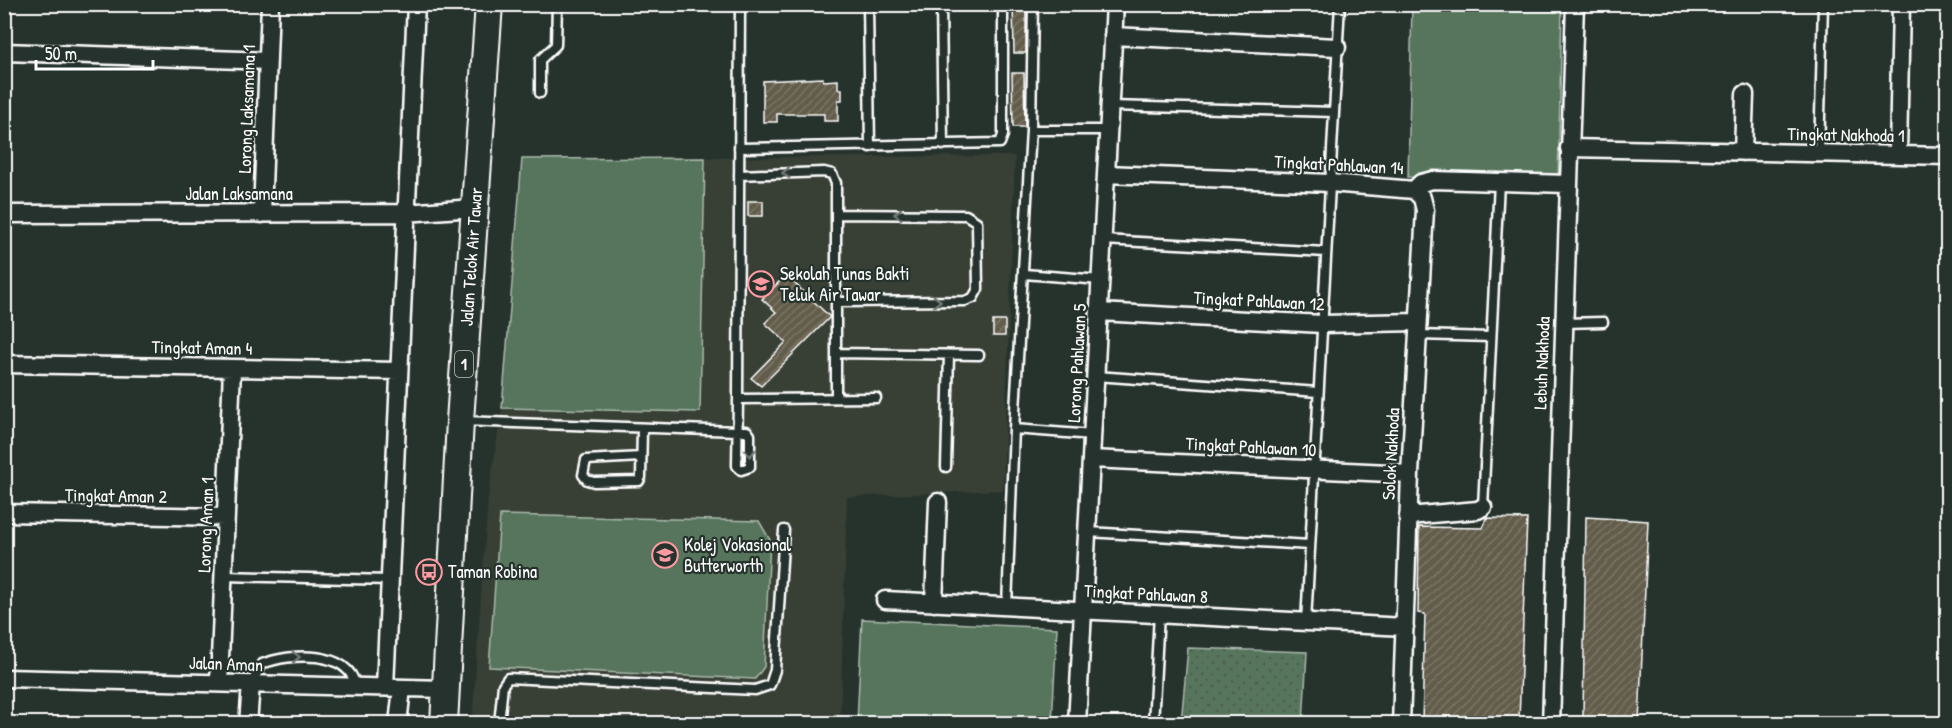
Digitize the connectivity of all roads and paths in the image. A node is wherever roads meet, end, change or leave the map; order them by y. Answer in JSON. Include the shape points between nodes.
{"nodes":[{"id":1,"x":270,"y":4,"type":"edge"},
{"id":2,"x":416,"y":4,"type":"edge"},
{"id":3,"x":489,"y":4,"type":"edge"},
{"id":4,"x":557,"y":4,"type":"edge"},
{"id":5,"x":740,"y":4,"type":"edge"},
{"id":6,"x":868,"y":4,"type":"edge"},
{"id":7,"x":941,"y":4,"type":"edge"},
{"id":8,"x":1003,"y":4,"type":"edge"},
{"id":9,"x":1033,"y":4,"type":"edge"},
{"id":10,"x":1115,"y":4,"type":"edge"},
{"id":11,"x":1340,"y":4,"type":"edge"},
{"id":12,"x":1575,"y":4,"type":"edge"},
{"id":13,"x":1823,"y":4,"type":"edge"},
{"id":14,"x":1901,"y":4,"type":"edge"},
{"id":15,"x":1113,"y":36,"type":"junction"},
{"id":16,"x":1337,"y":47,"type":"junction"},
{"id":17,"x":4,"y":52,"type":"edge"},
{"id":18,"x":268,"y":61,"type":"junction"},
{"id":19,"x":540,"y":93,"type":"dead end"},
{"id":20,"x":1745,"y":94,"type":"dead end"},
{"id":21,"x":1110,"y":105,"type":"junction"},
{"id":22,"x":1334,"y":112,"type":"junction"},
{"id":23,"x":1031,"y":130,"type":"junction"},
{"id":24,"x":1108,"y":130,"type":"junction"},
{"id":25,"x":943,"y":145,"type":"junction"},
{"id":26,"x":870,"y":147,"type":"junction"},
{"id":27,"x":739,"y":148,"type":"junction"},
{"id":28,"x":1569,"y":148,"type":"junction"},
{"id":29,"x":1743,"y":152,"type":"junction"},
{"id":30,"x":1819,"y":154,"type":"junction"},
{"id":31,"x":1898,"y":155,"type":"junction"},
{"id":32,"x":1947,"y":156,"type":"edge"},
{"id":33,"x":1106,"y":174,"type":"junction"},
{"id":34,"x":739,"y":175,"type":"junction"},
{"id":35,"x":1499,"y":182,"type":"junction"},
{"id":36,"x":1330,"y":183,"type":"junction"},
{"id":37,"x":1567,"y":184,"type":"junction"},
{"id":38,"x":1414,"y":190,"type":"junction"},
{"id":39,"x":474,"y":208,"type":"junction"},
{"id":40,"x":405,"y":213,"type":"junction"},
{"id":41,"x":4,"y":214,"type":"edge"},
{"id":42,"x":262,"y":214,"type":"junction"},
{"id":43,"x":836,"y":214,"type":"junction"},
{"id":44,"x":1103,"y":240,"type":"junction"},
{"id":45,"x":1326,"y":252,"type":"junction"},
{"id":46,"x":1024,"y":274,"type":"junction"},
{"id":47,"x":1101,"y":280,"type":"junction"},
{"id":48,"x":837,"y":302,"type":"junction"},
{"id":49,"x":1099,"y":312,"type":"junction"},
{"id":50,"x":1603,"y":322,"type":"dead end"},
{"id":51,"x":1563,"y":323,"type":"junction"},
{"id":52,"x":1322,"y":324,"type":"junction"},
{"id":53,"x":1417,"y":328,"type":"junction"},
{"id":54,"x":1491,"y":337,"type":"junction"},
{"id":55,"x":837,"y":353,"type":"junction"},
{"id":56,"x":950,"y":355,"type":"junction"},
{"id":57,"x":979,"y":355,"type":"dead end"},
{"id":58,"x":4,"y":364,"type":"edge"},
{"id":59,"x":232,"y":369,"type":"junction"},
{"id":60,"x":399,"y":371,"type":"junction"},
{"id":61,"x":1096,"y":376,"type":"junction"},
{"id":62,"x":1318,"y":392,"type":"junction"},
{"id":63,"x":836,"y":398,"type":"junction"},
{"id":64,"x":876,"y":398,"type":"dead end"},
{"id":65,"x":738,"y":399,"type":"junction"},
{"id":66,"x":460,"y":421,"type":"junction"},
{"id":67,"x":642,"y":429,"type":"junction"},
{"id":68,"x":1014,"y":429,"type":"junction"},
{"id":69,"x":1093,"y":435,"type":"junction"},
{"id":70,"x":641,"y":457,"type":"junction"},
{"id":71,"x":1091,"y":459,"type":"junction"},
{"id":72,"x":946,"y":467,"type":"dead end"},
{"id":73,"x":1314,"y":470,"type":"junction"},
{"id":74,"x":1410,"y":474,"type":"junction"},
{"id":75,"x":938,"y":502,"type":"dead end"},
{"id":76,"x":1483,"y":507,"type":"joint"},
{"id":77,"x":4,"y":513,"type":"edge"},
{"id":78,"x":1408,"y":516,"type":"junction"},
{"id":79,"x":226,"y":517,"type":"junction"},
{"id":80,"x":784,"y":530,"type":"dead end"},
{"id":81,"x":1088,"y":532,"type":"junction"},
{"id":82,"x":1310,"y":545,"type":"junction"},
{"id":83,"x":224,"y":576,"type":"junction"},
{"id":84,"x":390,"y":580,"type":"junction"},
{"id":85,"x":885,"y":600,"type":"dead end"},
{"id":86,"x":934,"y":603,"type":"junction"},
{"id":87,"x":1007,"y":606,"type":"junction"},
{"id":88,"x":1084,"y":610,"type":"junction"},
{"id":89,"x":1159,"y":614,"type":"junction"},
{"id":90,"x":1306,"y":622,"type":"junction"},
{"id":91,"x":1405,"y":627,"type":"junction"},
{"id":92,"x":4,"y":678,"type":"edge"},
{"id":93,"x":219,"y":683,"type":"junction"},
{"id":94,"x":251,"y":684,"type":"junction"},
{"id":95,"x":356,"y":687,"type":"junction"},
{"id":96,"x":394,"y":687,"type":"junction"},
{"id":97,"x":446,"y":689,"type":"junction"},
{"id":98,"x":248,"y":723,"type":"edge"},
{"id":99,"x":398,"y":723,"type":"edge"},
{"id":100,"x":444,"y":723,"type":"edge"},
{"id":101,"x":499,"y":723,"type":"edge"},
{"id":102,"x":1077,"y":723,"type":"edge"},
{"id":103,"x":1153,"y":723,"type":"edge"},
{"id":104,"x":1401,"y":723,"type":"edge"},
{"id":105,"x":1551,"y":723,"type":"edge"}],
"edges":[{"from":1,"to":18,"type":"street","name":"Lorong Laksamana 1"},
{"from":2,"to":40,"type":"street"},
{"from":3,"to":39,"type":"main road","name":"Jalan Telok Air Tawar","number":"1"},
{"from":4,"to":19,"type":"lane","via":[[556,45],[540,60]]},
{"from":5,"to":27,"type":"lane"},
{"from":6,"to":26,"type":"lane"},
{"from":7,"to":25,"type":"lane"},
{"from":8,"to":25,"type":"lane","via":[[1003,135],[1000,142]]},
{"from":9,"to":23,"type":"lane"},
{"from":10,"to":15,"type":"street","name":"Lorong Pahlawan 5"},
{"from":11,"to":16,"type":"lane"},
{"from":12,"to":28,"type":"street","name":"Lebuh Nakhoda"},
{"from":13,"to":30,"type":"lane"},
{"from":14,"to":31,"type":"street"},
{"from":15,"to":16,"type":"street"},
{"from":15,"to":21,"type":"street","name":"Lorong Pahlawan 5"},
{"from":16,"to":22,"type":"lane"},
{"from":17,"to":18,"type":"street"},
{"from":18,"to":42,"type":"street","name":"Lorong Laksamana 1"},
{"from":20,"to":29,"type":"street"},
{"from":21,"to":22,"type":"lane"},
{"from":21,"to":24,"type":"street","name":"Lorong Pahlawan 5"},
{"from":22,"to":36,"type":"lane"},
{"from":23,"to":24,"type":"lane"},
{"from":23,"to":46,"type":"lane"},
{"from":24,"to":33,"type":"street","name":"Lorong Pahlawan 5"},
{"from":25,"to":26,"type":"lane"},
{"from":26,"to":27,"type":"lane"},
{"from":27,"to":34,"type":"lane"},
{"from":28,"to":29,"type":"street","name":"Tingkat Nakhoda 1"},
{"from":28,"to":37,"type":"street","name":"Lebuh Nakhoda"},
{"from":29,"to":30,"type":"street","name":"Tingkat Nakhoda 1"},
{"from":30,"to":31,"type":"street","name":"Tingkat Nakhoda 1"},
{"from":31,"to":32,"type":"street","name":"Tingkat Nakhoda 1"},
{"from":33,"to":36,"type":"street","name":"Tingkat Pahlawan 14"},
{"from":33,"to":44,"type":"street","name":"Lorong Pahlawan 5"},
{"from":43,"to":34,"type":"lane","one_way":true,"via":[[836,183],[832,174]]},
{"from":34,"to":65,"type":"lane"},
{"from":35,"to":37,"type":"street","name":"Tingkat Pahlawan 14"},
{"from":35,"to":38,"type":"street","name":"Tingkat Pahlawan 14","via":[[1433,180]]},
{"from":35,"to":54,"type":"lane"},
{"from":36,"to":38,"type":"street","name":"Tingkat Pahlawan 14"},
{"from":36,"to":45,"type":"lane"},
{"from":37,"to":51,"type":"street","name":"Lebuh Nakhoda"},
{"from":38,"to":53,"type":"street","name":"Solok Nakhoda","via":[[1422,198],[1425,210]]},
{"from":39,"to":40,"type":"street","name":"Jalan Laksamana"},
{"from":39,"to":66,"type":"main road","name":"Jalan Telok Air Tawar","number":"1"},
{"from":40,"to":42,"type":"street","name":"Jalan Laksamana"},
{"from":40,"to":60,"type":"street"},
{"from":41,"to":42,"type":"street","name":"Jalan Laksamana"},
{"from":43,"to":48,"type":"lane"},
{"from":48,"to":43,"type":"lane","one_way":true,"via":[[965,301],[978,290],[977,222],[966,215]]},
{"from":44,"to":45,"type":"lane"},
{"from":44,"to":47,"type":"street","name":"Lorong Pahlawan 5"},
{"from":45,"to":52,"type":"lane"},
{"from":46,"to":47,"type":"lane"},
{"from":46,"to":68,"type":"lane"},
{"from":47,"to":49,"type":"street","name":"Lorong Pahlawan 5"},
{"from":48,"to":55,"type":"lane"},
{"from":49,"to":52,"type":"street","name":"Tingkat Pahlawan 12"},
{"from":49,"to":61,"type":"street","name":"Lorong Pahlawan 5"},
{"from":50,"to":51,"type":"lane"},
{"from":51,"to":105,"type":"street","name":"Lebuh Nakhoda"},
{"from":52,"to":53,"type":"street","name":"Tingkat Pahlawan 12"},
{"from":52,"to":62,"type":"lane"},
{"from":53,"to":54,"type":"lane"},
{"from":53,"to":74,"type":"street","name":"Solok Nakhoda"},
{"from":54,"to":76,"type":"lane"},
{"from":55,"to":56,"type":"lane"},
{"from":55,"to":63,"type":"lane"},
{"from":56,"to":57,"type":"lane"},
{"from":56,"to":72,"type":"lane"},
{"from":58,"to":59,"type":"street","name":"Tingkat Aman 4"},
{"from":59,"to":60,"type":"street","name":"Tingkat Aman 4"},
{"from":59,"to":79,"type":"street","name":"Lorong Aman 1"},
{"from":60,"to":84,"type":"street"},
{"from":61,"to":62,"type":"lane"},
{"from":61,"to":69,"type":"street","name":"Lorong Pahlawan 5"},
{"from":62,"to":73,"type":"lane"},
{"from":63,"to":64,"type":"lane"},
{"from":63,"to":65,"type":"lane"},
{"from":65,"to":67,"type":"lane","via":[[737,431]]},
{"from":66,"to":67,"type":"lane"},
{"from":66,"to":97,"type":"main road","name":"Jalan Telok Air Tawar","number":"1"},
{"from":67,"to":70,"type":"lane"},
{"from":68,"to":69,"type":"lane"},
{"from":68,"to":87,"type":"lane"},
{"from":69,"to":71,"type":"street","name":"Lorong Pahlawan 5"},
{"from":70,"to":70,"type":"lane","via":[[586,460],[583,475],[594,482],[639,481]]},
{"from":71,"to":73,"type":"street","name":"Tingkat Pahlawan 10"},
{"from":71,"to":81,"type":"street","name":"Lorong Pahlawan 5"},
{"from":73,"to":74,"type":"street","name":"Tingkat Pahlawan 10"},
{"from":73,"to":82,"type":"lane"},
{"from":74,"to":78,"type":"street","name":"Solok Nakhoda"},
{"from":75,"to":86,"type":"street"},
{"from":76,"to":78,"type":"street"},
{"from":77,"to":79,"type":"street","name":"Tingkat Aman 2"},
{"from":78,"to":91,"type":"street","name":"Solok Nakhoda"},
{"from":79,"to":83,"type":"street","name":"Lorong Aman 1"},
{"from":80,"to":101,"type":"lane","via":[[775,670],[770,685],[755,690],[508,678],[503,685]]},
{"from":81,"to":82,"type":"lane"},
{"from":81,"to":88,"type":"street","name":"Lorong Pahlawan 5"},
{"from":82,"to":90,"type":"lane"},
{"from":83,"to":84,"type":"lane"},
{"from":83,"to":93,"type":"street","name":"Lorong Aman 1"},
{"from":84,"to":96,"type":"street"},
{"from":85,"to":86,"type":"street","name":"Tingkat Pahlawan 8"},
{"from":86,"to":87,"type":"street","name":"Tingkat Pahlawan 8"},
{"from":87,"to":88,"type":"street","name":"Tingkat Pahlawan 8"},
{"from":88,"to":89,"type":"street","name":"Tingkat Pahlawan 8"},
{"from":88,"to":102,"type":"street","name":"Lorong Pahlawan 5"},
{"from":89,"to":90,"type":"street","name":"Tingkat Pahlawan 8"},
{"from":89,"to":103,"type":"lane"},
{"from":90,"to":91,"type":"street","name":"Tingkat Pahlawan 8"},
{"from":91,"to":104,"type":"street","name":"Solok Nakhoda"},
{"from":92,"to":93,"type":"street","name":"Jalan Aman"},
{"from":93,"to":94,"type":"street","name":"Jalan Aman"},
{"from":94,"to":95,"type":"street","name":"Jalan Aman"},
{"from":94,"to":95,"type":"lane","one_way":true,"via":[[262,664],[276,658],[302,656],[347,666]]},
{"from":94,"to":98,"type":"street"},
{"from":95,"to":96,"type":"street","name":"Jalan Aman"},
{"from":96,"to":97,"type":"street","name":"Jalan Aman"},
{"from":96,"to":99,"type":"street"},
{"from":97,"to":100,"type":"main road","name":"Jalan Telok Air Tawar","number":"1"}]}
